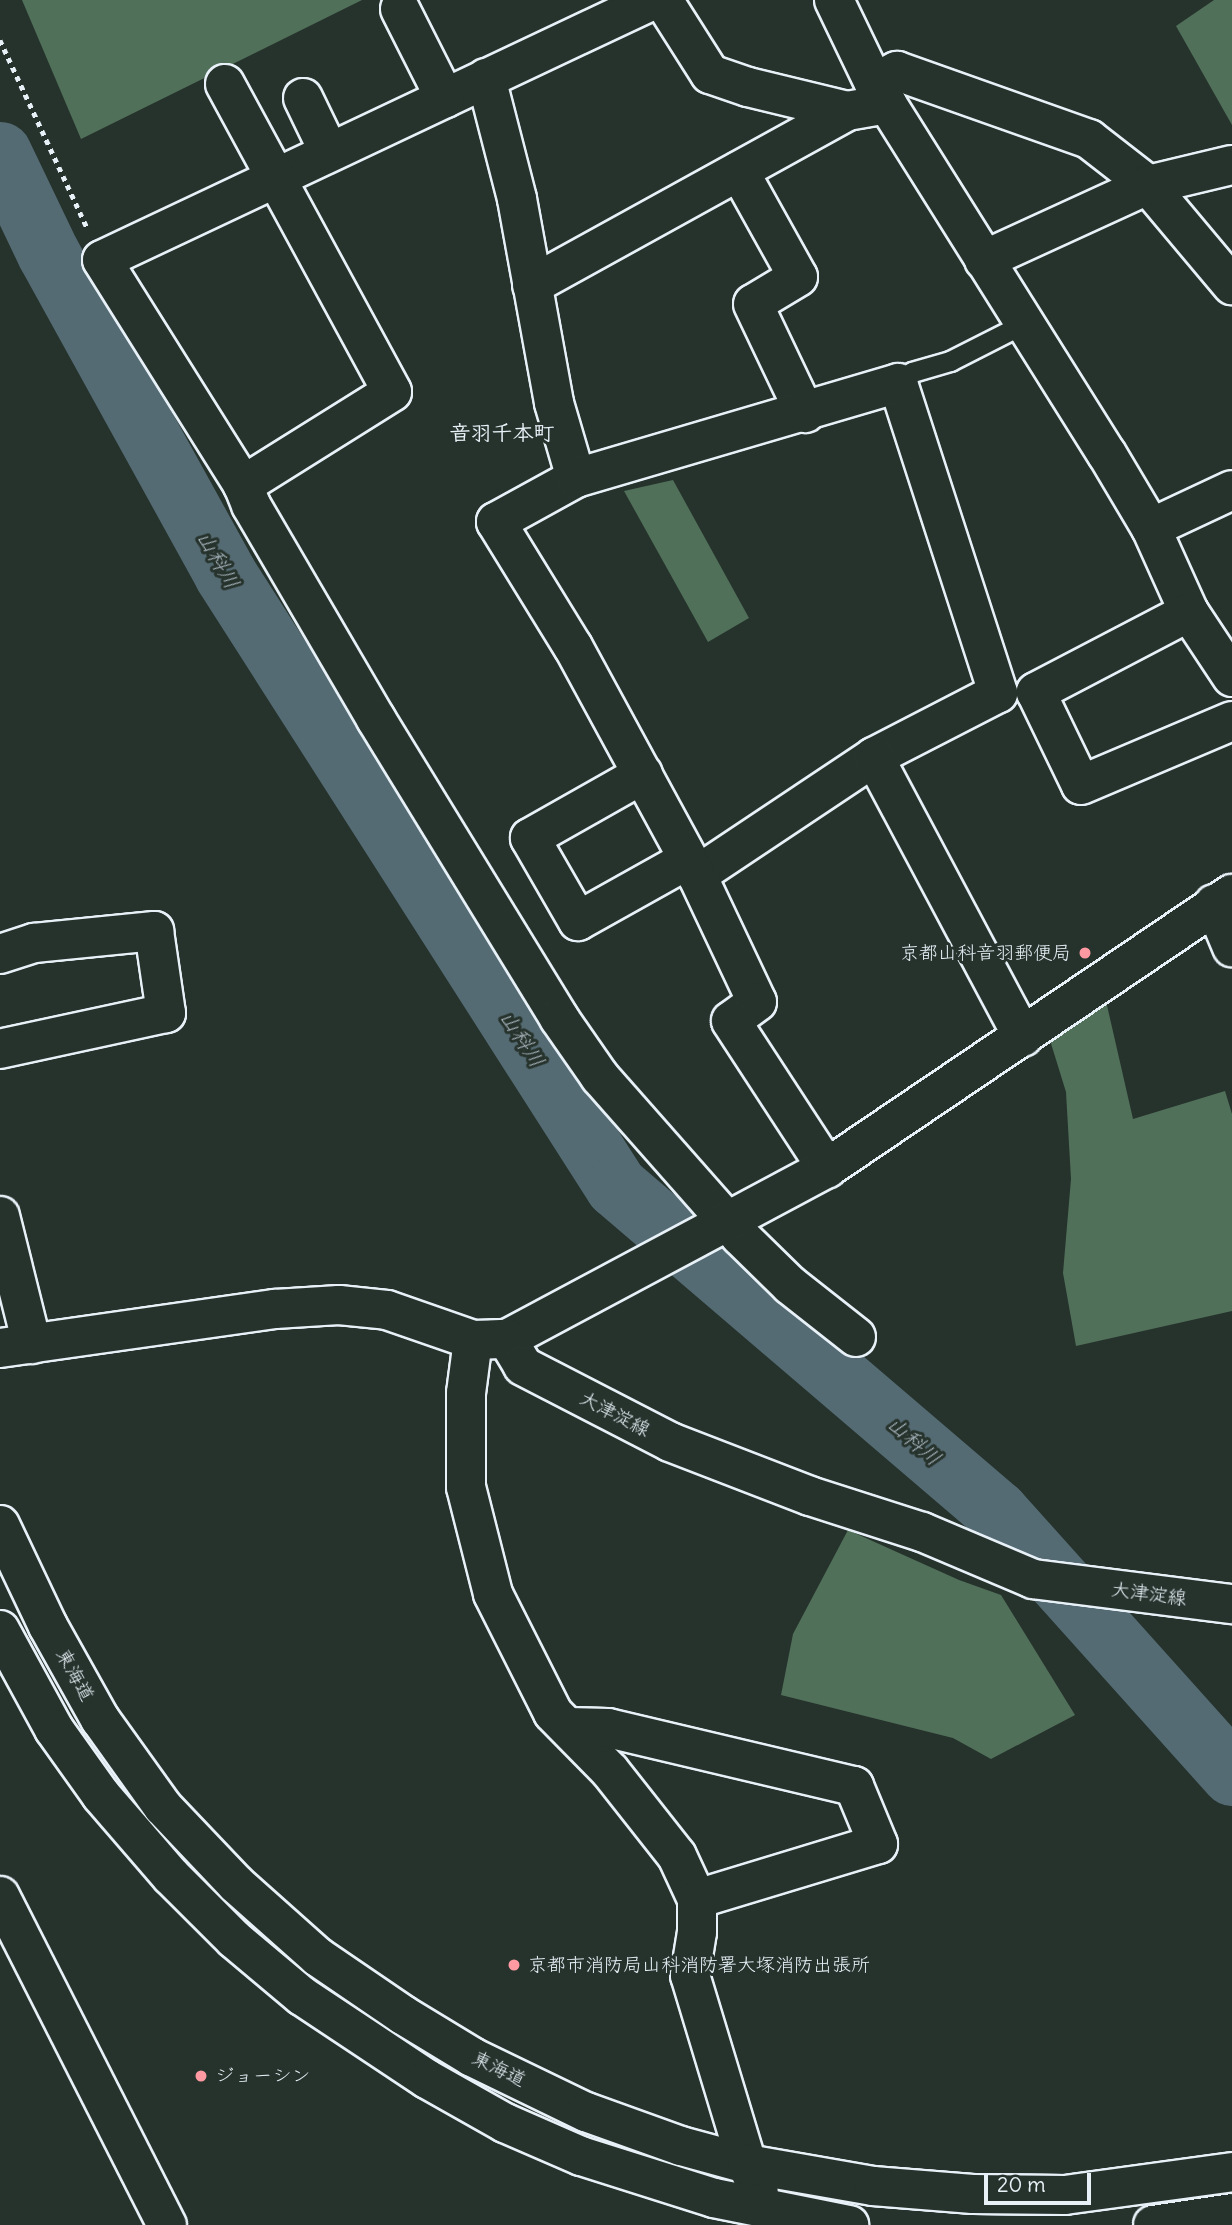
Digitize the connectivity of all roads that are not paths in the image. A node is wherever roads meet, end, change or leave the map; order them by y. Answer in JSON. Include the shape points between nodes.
{"nodes":[{"id":1,"x":653,"y":0,"type":"edge"},
{"id":2,"x":663,"y":0,"type":"edge"},
{"id":3,"x":834,"y":0,"type":"edge"},
{"id":4,"x":400,"y":9,"type":"dead end"},
{"id":5,"x":486,"y":78,"type":"junction"},
{"id":6,"x":225,"y":84,"type":"dead end"},
{"id":7,"x":881,"y":94,"type":"junction"},
{"id":8,"x":303,"y":98,"type":"dead end"},
{"id":9,"x":444,"y":98,"type":"junction"},
{"id":10,"x":847,"y":111,"type":"junction"},
{"id":11,"x":330,"y":152,"type":"junction"},
{"id":12,"x":1232,"y":165,"type":"edge"},
{"id":13,"x":739,"y":171,"type":"junction"},
{"id":14,"x":276,"y":177,"type":"junction"},
{"id":15,"x":1148,"y":185,"type":"junction"},
{"id":16,"x":984,"y":260,"type":"junction"},
{"id":17,"x":532,"y":285,"type":"junction"},
{"id":18,"x":1232,"y":285,"type":"edge"},
{"id":19,"x":1023,"y":324,"type":"junction"},
{"id":20,"x":898,"y":383,"type":"junction"},
{"id":21,"x":805,"y":413,"type":"junction"},
{"id":22,"x":576,"y":478,"type":"junction"},
{"id":23,"x":243,"y":485,"type":"junction"},
{"id":24,"x":1232,"y":490,"type":"edge"},
{"id":25,"x":1151,"y":528,"type":"junction"},
{"id":26,"x":1189,"y":612,"type":"junction"},
{"id":27,"x":1232,"y":677,"type":"edge"},
{"id":28,"x":1232,"y":721,"type":"edge"},
{"id":29,"x":874,"y":757,"type":"junction"},
{"id":30,"x":643,"y":774,"type":"junction"},
{"id":31,"x":692,"y":868,"type":"junction"},
{"id":32,"x":1223,"y":899,"type":"edge"},
{"id":33,"x":1232,"y":947,"type":"edge"},
{"id":34,"x":0,"y":954,"type":"edge"},
{"id":35,"x":1023,"y":1037,"type":"junction"},
{"id":36,"x":0,"y":1049,"type":"edge"},
{"id":37,"x":827,"y":1168,"type":"junction"},
{"id":38,"x":0,"y":1216,"type":"edge"},
{"id":39,"x":724,"y":1224,"type":"junction"},
{"id":40,"x":856,"y":1338,"type":"dead end"},
{"id":41,"x":490,"y":1339,"type":"junction"},
{"id":42,"x":16,"y":1346,"type":"edge"},
{"id":43,"x":0,"y":1525,"type":"edge"},
{"id":44,"x":1232,"y":1604,"type":"edge"},
{"id":45,"x":0,"y":1630,"type":"edge"},
{"id":46,"x":568,"y":1727,"type":"junction"},
{"id":47,"x":0,"y":1896,"type":"edge"},
{"id":48,"x":697,"y":1899,"type":"junction"},
{"id":49,"x":12,"y":1947,"type":"edge"},
{"id":50,"x":747,"y":2164,"type":"junction"},
{"id":51,"x":1232,"y":2172,"type":"edge"},
{"id":52,"x":1232,"y":2213,"type":"edge"},
{"id":53,"x":769,"y":2217,"type":"edge"},
{"id":54,"x":167,"y":2225,"type":"edge"},
{"id":55,"x":849,"y":2225,"type":"edge"},
{"id":56,"x":1153,"y":2225,"type":"edge"}],
"edges":[{"from":1,"to":5,"type":"main road"},
{"from":2,"to":10,"type":"main road","via":[[710,74],[748,88]]},
{"from":3,"to":7,"type":"main road"},
{"from":4,"to":9,"type":"main road"},
{"from":5,"to":9,"type":"main road"},
{"from":5,"to":17,"type":"main road","via":[[517,200]]},
{"from":6,"to":14,"type":"main road"},
{"from":7,"to":10,"type":"main road"},
{"from":7,"to":15,"type":"main road","via":[[897,71],[1089,139]]},
{"from":7,"to":16,"type":"main road"},
{"from":8,"to":11,"type":"main road"},
{"from":9,"to":11,"type":"main road"},
{"from":10,"to":13,"type":"main road"},
{"from":11,"to":14,"type":"main road"},
{"from":12,"to":15,"type":"main road"},
{"from":13,"to":17,"type":"main road"},
{"from":13,"to":21,"type":"main road","via":[[798,277],[752,304]]},
{"from":14,"to":23,"type":"main road","via":[[392,392]]},
{"from":14,"to":23,"type":"main road","via":[[102,260]]},
{"from":15,"to":16,"type":"main road"},
{"from":15,"to":18,"type":"main road"},
{"from":16,"to":19,"type":"main road"},
{"from":17,"to":22,"type":"main road","via":[[554,403]]},
{"from":19,"to":20,"type":"lane","via":[[950,361],[912,372]]},
{"from":19,"to":25,"type":"main road"},
{"from":20,"to":21,"type":"main road"},
{"from":20,"to":29,"type":"main road","via":[[998,693]]},
{"from":21,"to":22,"type":"main road"},
{"from":22,"to":30,"type":"main road","via":[[496,522],[573,647]]},
{"from":23,"to":39,"type":"main road","via":[[376,719],[559,1018],[600,1077]]},
{"from":24,"to":25,"type":"main road"},
{"from":25,"to":26,"type":"main road"},
{"from":26,"to":27,"type":"main road"},
{"from":26,"to":28,"type":"main road","via":[[1036,692],[1082,785]]},
{"from":29,"to":31,"type":"main road"},
{"from":29,"to":35,"type":"main road"},
{"from":30,"to":31,"type":"main road"},
{"from":30,"to":31,"type":"main road","via":[[530,838],[578,920]]},
{"from":31,"to":37,"type":"main road","via":[[757,1002],[731,1021]]},
{"from":32,"to":33,"type":"main road"},
{"from":32,"to":35,"type":"main road"},
{"from":34,"to":36,"type":"main road","via":[[34,943],[154,931],[166,1013]]},
{"from":35,"to":37,"type":"main road"},
{"from":37,"to":39,"type":"main road"},
{"from":38,"to":42,"type":"main road"},
{"from":39,"to":40,"type":"main road"},
{"from":39,"to":41,"type":"main road","via":[[660,1260]]},
{"from":41,"to":42,"type":"main road","via":[[387,1310],[339,1305],[275,1309]]},
{"from":41,"to":44,"type":"main road","name":"大津淀線","via":[[523,1366],[670,1442],[810,1496],[922,1532],[1033,1579]]},
{"from":41,"to":46,"type":"main road","via":[[466,1393],[466,1487],[493,1594],[553,1713]]},
{"from":43,"to":50,"type":"main road","name":"東海道","via":[[48,1626],[100,1719],[163,1807],[236,1884],[318,1957],[472,2057],[540,2090],[681,2146]]},
{"from":45,"to":53,"type":"main road","via":[[54,1729],[101,1795],[225,1930],[302,1996],[427,2080],[505,2123],[581,2156]]},
{"from":46,"to":48,"type":"main road","via":[[610,1771],[677,1856]]},
{"from":46,"to":48,"type":"main road","via":[[607,1728],[854,1786],[877,1844]]},
{"from":47,"to":49,"type":"main road"},
{"from":48,"to":50,"type":"main road","via":[[698,1932],[690,1975]]},
{"from":49,"to":54,"type":"main road"},
{"from":50,"to":51,"type":"main road","name":"東海道","via":[[873,2186],[973,2194],[1065,2195]]},
{"from":50,"to":53,"type":"main road"},
{"from":52,"to":56,"type":"main road"},
{"from":53,"to":55,"type":"main road"}]}
